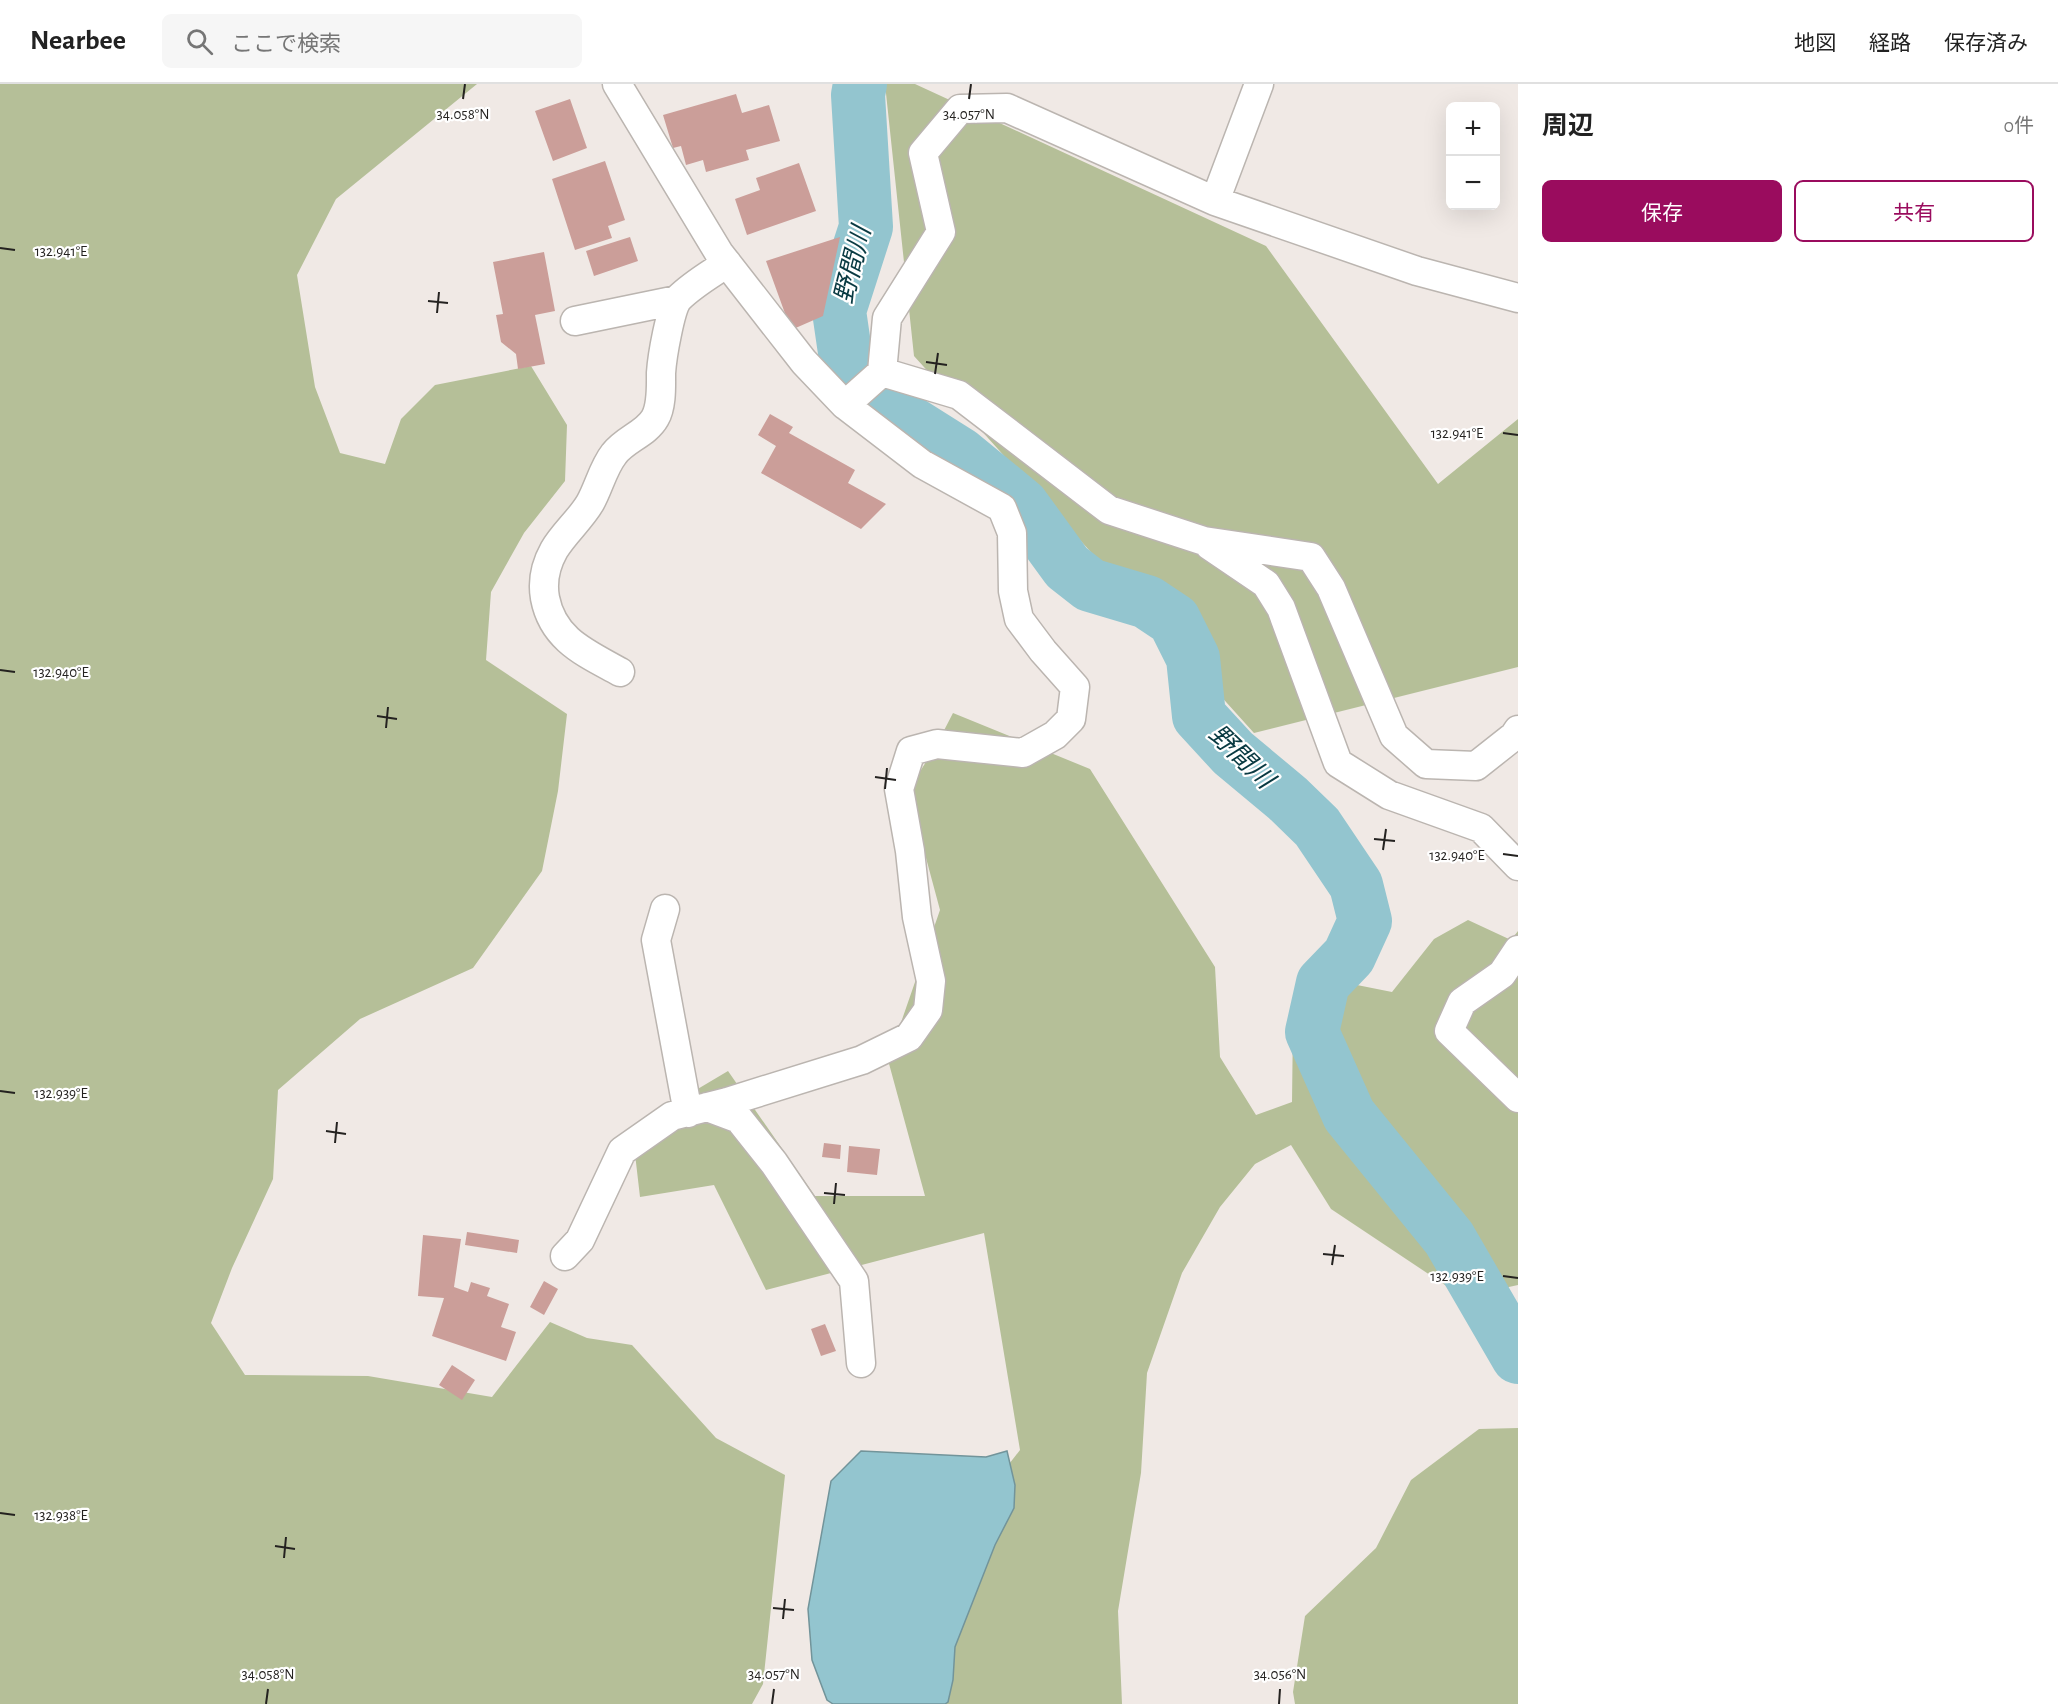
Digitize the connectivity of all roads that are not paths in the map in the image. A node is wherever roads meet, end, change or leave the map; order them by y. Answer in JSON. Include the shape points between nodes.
{"nodes":[{"id":1,"x":617,"y":84,"type":"edge"},
{"id":2,"x":1259,"y":84,"type":"edge"},
{"id":3,"x":1215,"y":201,"type":"junction"},
{"id":4,"x":727,"y":263,"type":"junction"},
{"id":5,"x":1518,"y":298,"type":"edge"},
{"id":6,"x":677,"y":300,"type":"junction"},
{"id":7,"x":575,"y":321,"type":"dead end"},
{"id":8,"x":882,"y":372,"type":"junction"},
{"id":9,"x":845,"y":405,"type":"junction"},
{"id":10,"x":1204,"y":541,"type":"junction"},
{"id":11,"x":620,"y":672,"type":"dead end"},
{"id":12,"x":1518,"y":730,"type":"edge"},
{"id":13,"x":1518,"y":866,"type":"edge"},
{"id":14,"x":665,"y":909,"type":"dead end"},
{"id":15,"x":1518,"y":950,"type":"edge"},
{"id":16,"x":1518,"y":1098,"type":"edge"},
{"id":17,"x":698,"y":1110,"type":"junction"},
{"id":18,"x":565,"y":1256,"type":"dead end"},
{"id":19,"x":861,"y":1363,"type":"dead end"}],
"edges":[{"from":1,"to":4,"type":"street"},
{"from":2,"to":3,"type":"street"},
{"from":3,"to":5,"type":"street","via":[[1418,271]]},
{"from":3,"to":8,"type":"street","via":[[1007,108],[960,109],[923,153],[941,232],[887,318]]},
{"from":4,"to":6,"type":"street"},
{"from":4,"to":9,"type":"street","via":[[804,362]]},
{"from":6,"to":7,"type":"street"},
{"from":6,"to":11,"type":"street","via":[[665,342],[656,417],[614,453],[590,503],[554,550],[545,571],[544,592],[556,628]]},
{"from":8,"to":9,"type":"street"},
{"from":8,"to":10,"type":"street","via":[[959,395],[1109,510]]},
{"from":9,"to":17,"type":"street","via":[[922,464],[1002,508],[1012,533],[1013,591],[1019,619],[1075,687],[1071,719],[1055,735],[1023,753],[937,744],[911,752],[899,789],[917,917],[931,981],[928,1010],[909,1037],[862,1060]]},
{"from":10,"to":12,"type":"street","via":[[1311,557],[1331,588],[1394,736],[1426,764],[1476,766]]},
{"from":10,"to":13,"type":"street","via":[[1266,584],[1281,608],[1338,763],[1389,795],[1481,828]]},
{"from":14,"to":17,"type":"street","via":[[656,940]]},
{"from":15,"to":16,"type":"street","via":[[1502,974],[1462,1002],[1449,1031]]},
{"from":17,"to":18,"type":"street","via":[[672,1116],[622,1151],[580,1240]]},
{"from":17,"to":19,"type":"street","via":[[739,1119],[774,1163],[854,1281]]}]}
